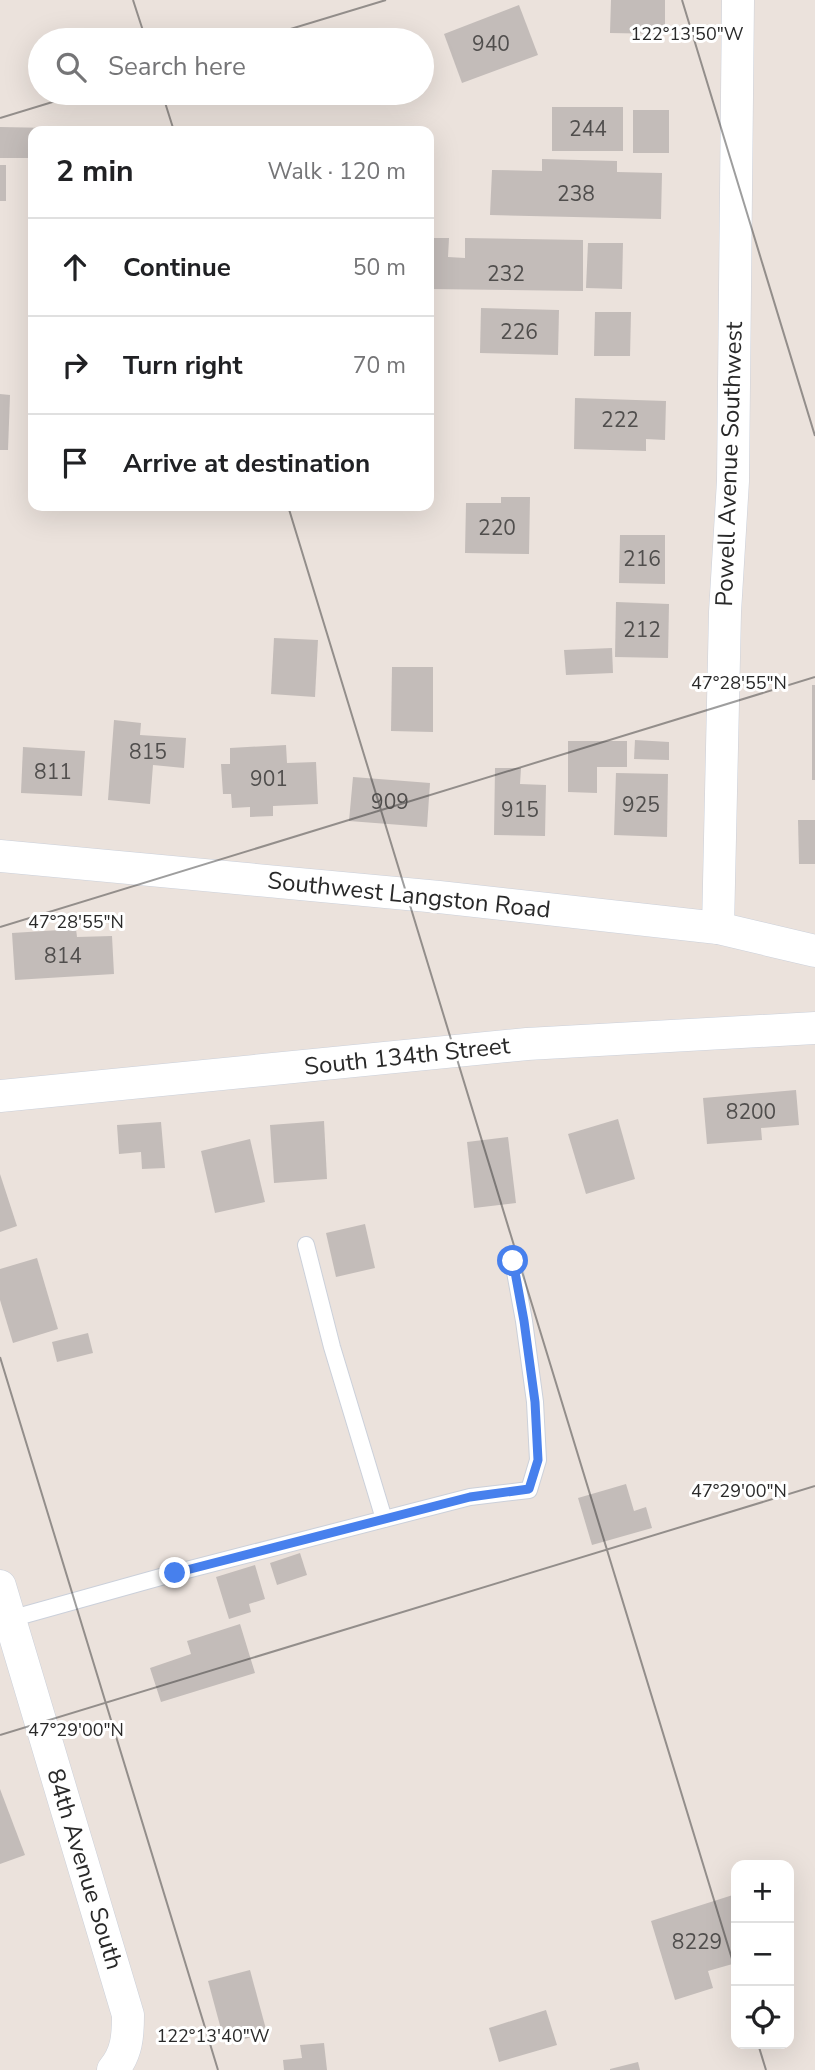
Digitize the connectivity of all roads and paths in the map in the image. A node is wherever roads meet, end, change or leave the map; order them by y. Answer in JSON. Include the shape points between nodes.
{"nodes":[{"id":1,"x":738,"y":0,"type":"edge"},
{"id":2,"x":0,"y":856,"type":"edge"},
{"id":3,"x":718,"y":928,"type":"junction"},
{"id":4,"x":815,"y":951,"type":"edge"},
{"id":5,"x":815,"y":1028,"type":"edge"},
{"id":6,"x":0,"y":1096,"type":"edge"},
{"id":7,"x":306,"y":1245,"type":"dead end"},
{"id":8,"x":513,"y":1261,"type":"dead end"},
{"id":9,"x":384,"y":1519,"type":"junction"},
{"id":10,"x":0,"y":1586,"type":"edge"},
{"id":11,"x":10,"y":1619,"type":"junction"},
{"id":12,"x":113,"y":2070,"type":"edge"}],
"edges":[{"from":1,"to":3,"type":"street","name":"Powell Avenue Southwest","via":[[733,481],[725,612]]},
{"from":2,"to":3,"type":"street","name":"Southwest Langston Road"},
{"from":3,"to":4,"type":"street","name":"Southwest Langston Road"},
{"from":5,"to":6,"type":"street","name":"South 134th Street","via":[[527,1044]]},
{"from":7,"to":9,"type":"lane"},
{"from":8,"to":9,"type":"lane","via":[[535,1402],[538,1460],[529,1489],[470,1497]]},
{"from":9,"to":11,"type":"lane"},
{"from":10,"to":11,"type":"street","name":"84th Avenue South"},
{"from":11,"to":12,"type":"street","name":"84th Avenue South","via":[[128,2015],[128,2040]]}]}
